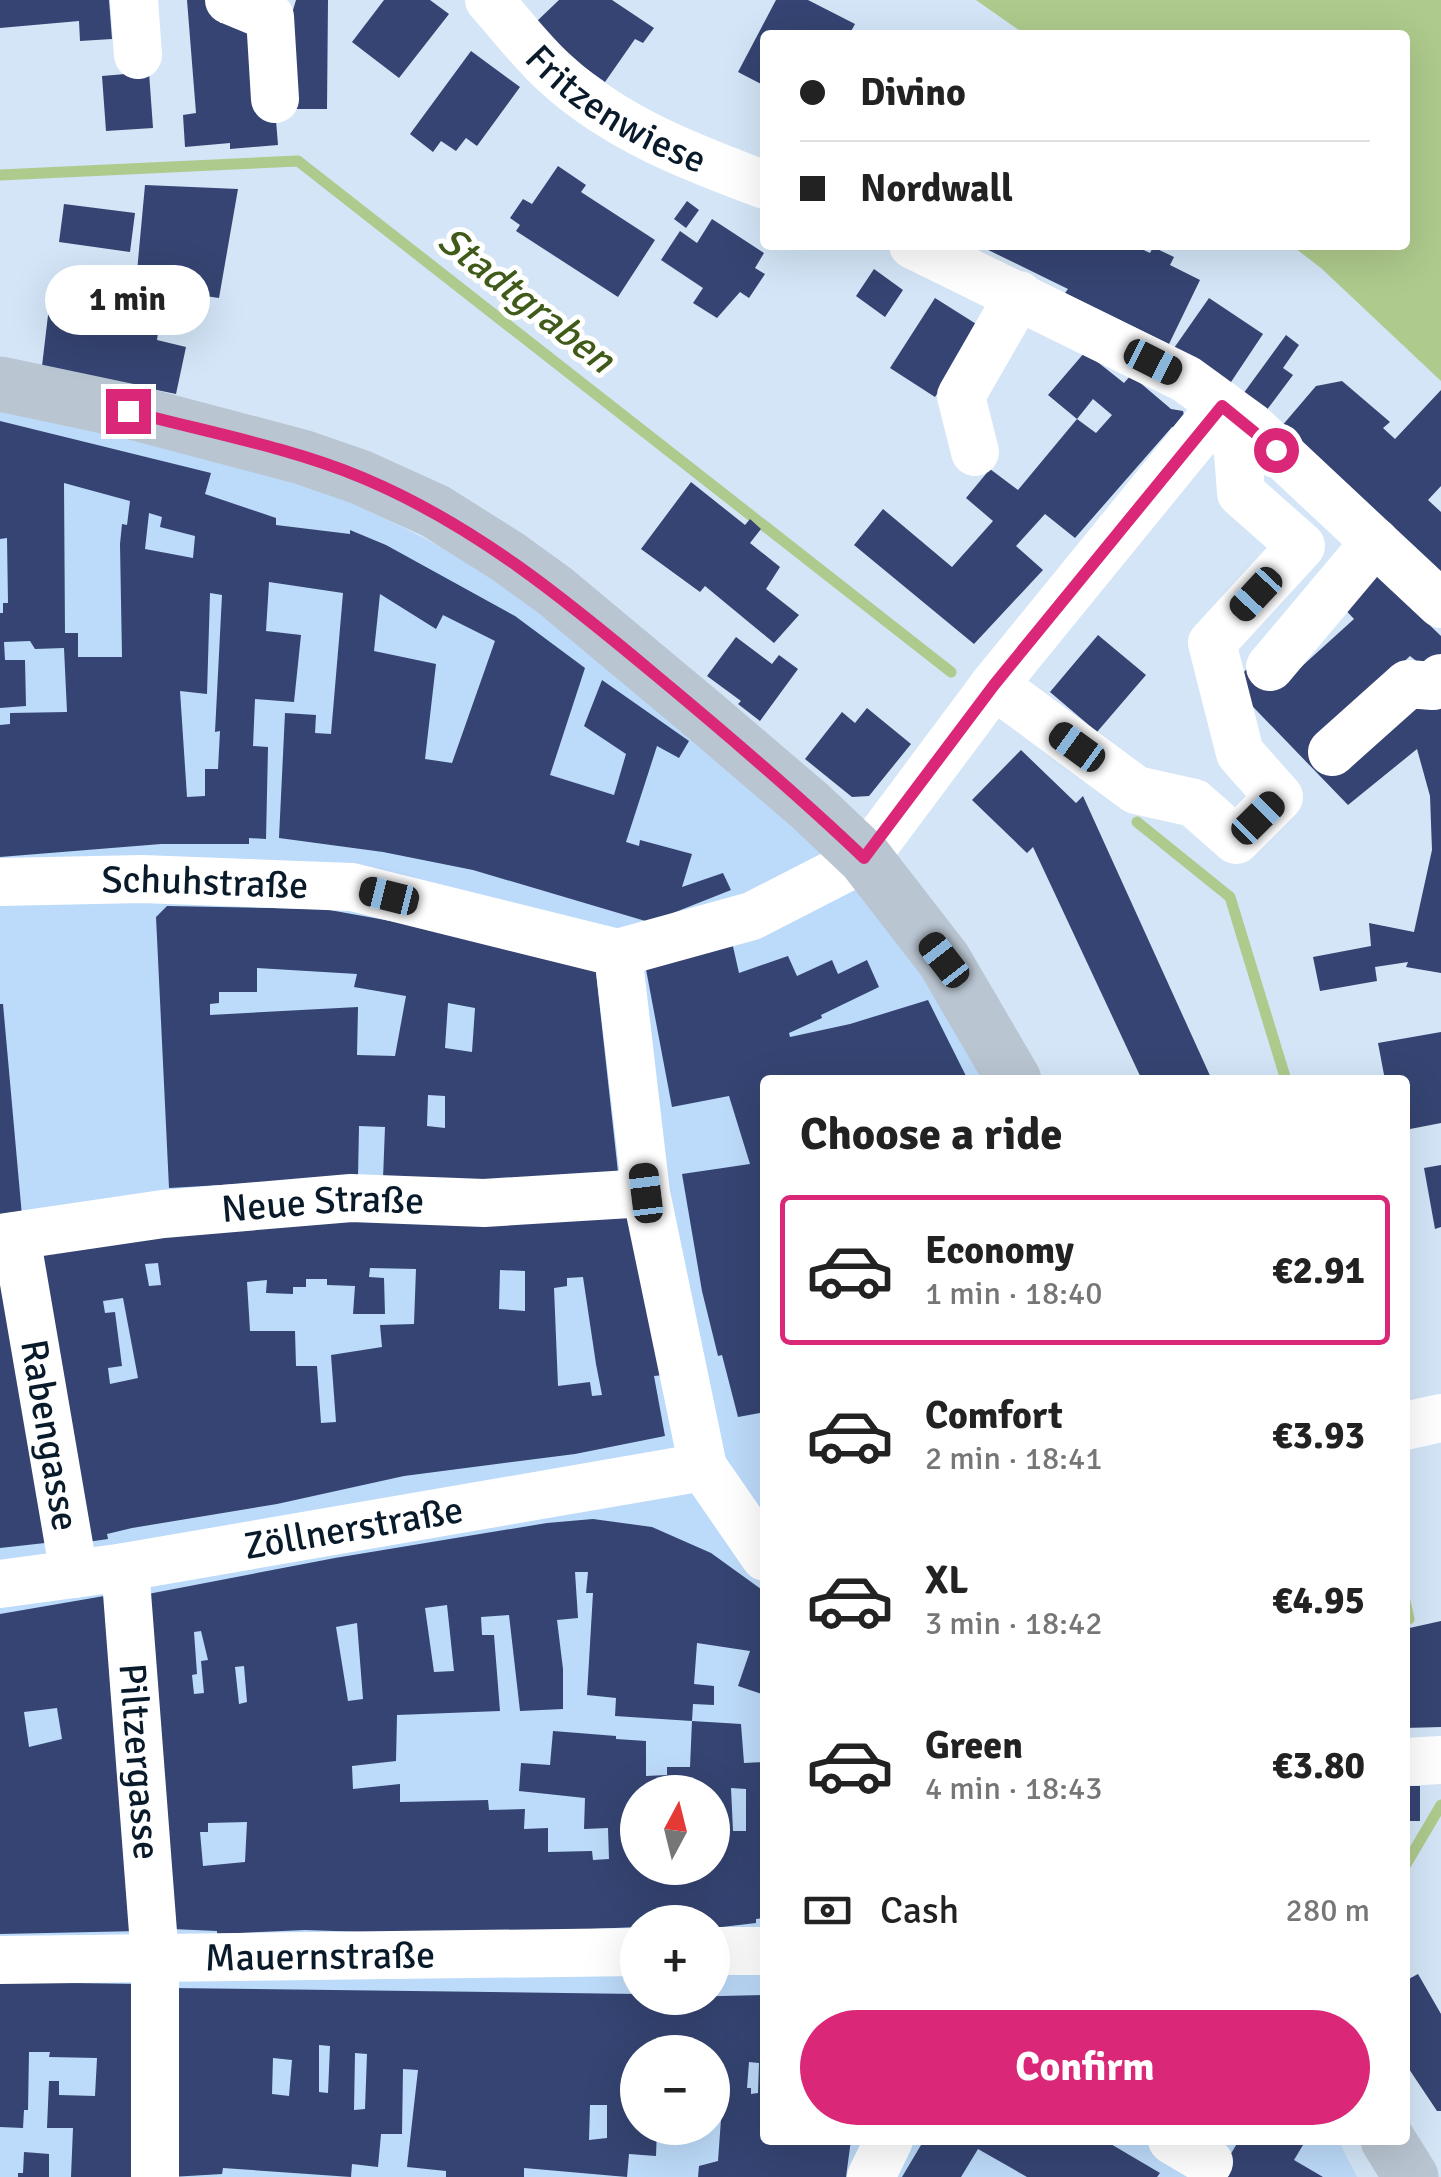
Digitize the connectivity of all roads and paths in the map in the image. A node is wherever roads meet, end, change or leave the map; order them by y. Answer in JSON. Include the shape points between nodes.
{"nodes":[{"id":1,"x":134,"y":0,"type":"edge"},
{"id":2,"x":229,"y":0,"type":"edge"},
{"id":3,"x":489,"y":0,"type":"edge"},
{"id":4,"x":138,"y":56,"type":"dead end"},
{"id":5,"x":275,"y":98,"type":"dead end"},
{"id":6,"x":760,"y":183,"type":"edge"},
{"id":7,"x":923,"y":250,"type":"edge"},
{"id":8,"x":1019,"y":295,"type":"junction"},
{"id":9,"x":0,"y":384,"type":"edge"},
{"id":10,"x":1222,"y":406,"type":"junction"},
{"id":11,"x":975,"y":452,"type":"dead end"},
{"id":12,"x":1374,"y":542,"type":"junction"},
{"id":13,"x":1441,"y":604,"type":"edge"},
{"id":14,"x":1270,"y":667,"type":"dead end"},
{"id":15,"x":1441,"y":678,"type":"edge"},
{"id":16,"x":994,"y":685,"type":"junction"},
{"id":17,"x":1332,"y":752,"type":"dead end"},
{"id":18,"x":864,"y":858,"type":"junction"},
{"id":19,"x":0,"y":882,"type":"edge"},
{"id":20,"x":618,"y":953,"type":"junction"},
{"id":21,"x":1011,"y":1075,"type":"edge"},
{"id":22,"x":646,"y":1193,"type":"junction"},
{"id":23,"x":8,"y":1237,"type":"edge"},
{"id":24,"x":703,"y":1467,"type":"junction"},
{"id":25,"x":760,"y":1550,"type":"edge"},
{"id":26,"x":125,"y":1567,"type":"junction"},
{"id":27,"x":74,"y":1574,"type":"junction"},
{"id":28,"x":0,"y":1584,"type":"edge"},
{"id":29,"x":1441,"y":1760,"type":"edge"},
{"id":30,"x":1410,"y":1762,"type":"edge"},
{"id":31,"x":730,"y":1951,"type":"edge"},
{"id":32,"x":760,"y":1951,"type":"edge"},
{"id":33,"x":620,"y":1952,"type":"edge"},
{"id":34,"x":155,"y":1958,"type":"junction"},
{"id":35,"x":0,"y":1960,"type":"edge"},
{"id":36,"x":887,"y":2145,"type":"edge"},
{"id":37,"x":1391,"y":2145,"type":"edge"},
{"id":38,"x":155,"y":2177,"type":"edge"},
{"id":39,"x":871,"y":2177,"type":"edge"},
{"id":40,"x":1411,"y":2177,"type":"edge"}],
"edges":[{"from":1,"to":4,"type":"street"},
{"from":2,"to":5,"type":"street","via":[[270,17]]},
{"from":3,"to":6,"type":"street","name":"Fritzenwiese","via":[[555,74],[607,114],[669,149]]},
{"from":7,"to":8,"type":"street"},
{"from":8,"to":10,"type":"street","via":[[1186,380]]},
{"from":8,"to":11,"type":"street","via":[[961,396]]},
{"from":9,"to":18,"type":"main road","via":[[302,457],[434,511],[555,592]]},
{"from":10,"to":12,"type":"street"},
{"from":10,"to":16,"type":"street"},
{"from":10,"to":16,"type":"street","via":[[1238,452],[1241,493],[1301,546],[1212,642],[1240,753],[1279,797],[1236,840],[1194,804],[1136,790]]},
{"from":12,"to":13,"type":"street"},
{"from":12,"to":14,"type":"street"},
{"from":15,"to":17,"type":"street","via":[[1433,686],[1408,684]]},
{"from":16,"to":18,"type":"street"},
{"from":18,"to":20,"type":"street","name":"Schuhstraße","via":[[752,916]]},
{"from":18,"to":21,"type":"main road","via":[[944,960]]},
{"from":19,"to":20,"type":"street","name":"Schuhstraße","via":[[142,879],[352,887]]},
{"from":20,"to":22,"type":"street"},
{"from":22,"to":23,"type":"street","name":"Neue Straße","via":[[484,1203],[350,1198],[163,1214]]},
{"from":22,"to":24,"type":"street"},
{"from":23,"to":27,"type":"street","name":"Rabengasse"},
{"from":24,"to":25,"type":"street"},
{"from":24,"to":26,"type":"street","name":"Zöllnerstraße"},
{"from":26,"to":27,"type":"street","name":"Zöllnerstraße"},
{"from":26,"to":34,"type":"street","name":"Piltzergasse"},
{"from":27,"to":28,"type":"street","name":"Zöllnerstraße"},
{"from":29,"to":30,"type":"street"},
{"from":31,"to":32,"type":"street"},
{"from":33,"to":34,"type":"street","name":"Mauernstraße"},
{"from":34,"to":35,"type":"street","name":"Mauernstraße"},
{"from":34,"to":38,"type":"street","name":"Piltzergasse"},
{"from":36,"to":39,"type":"street"},
{"from":37,"to":40,"type":"main road"}]}
